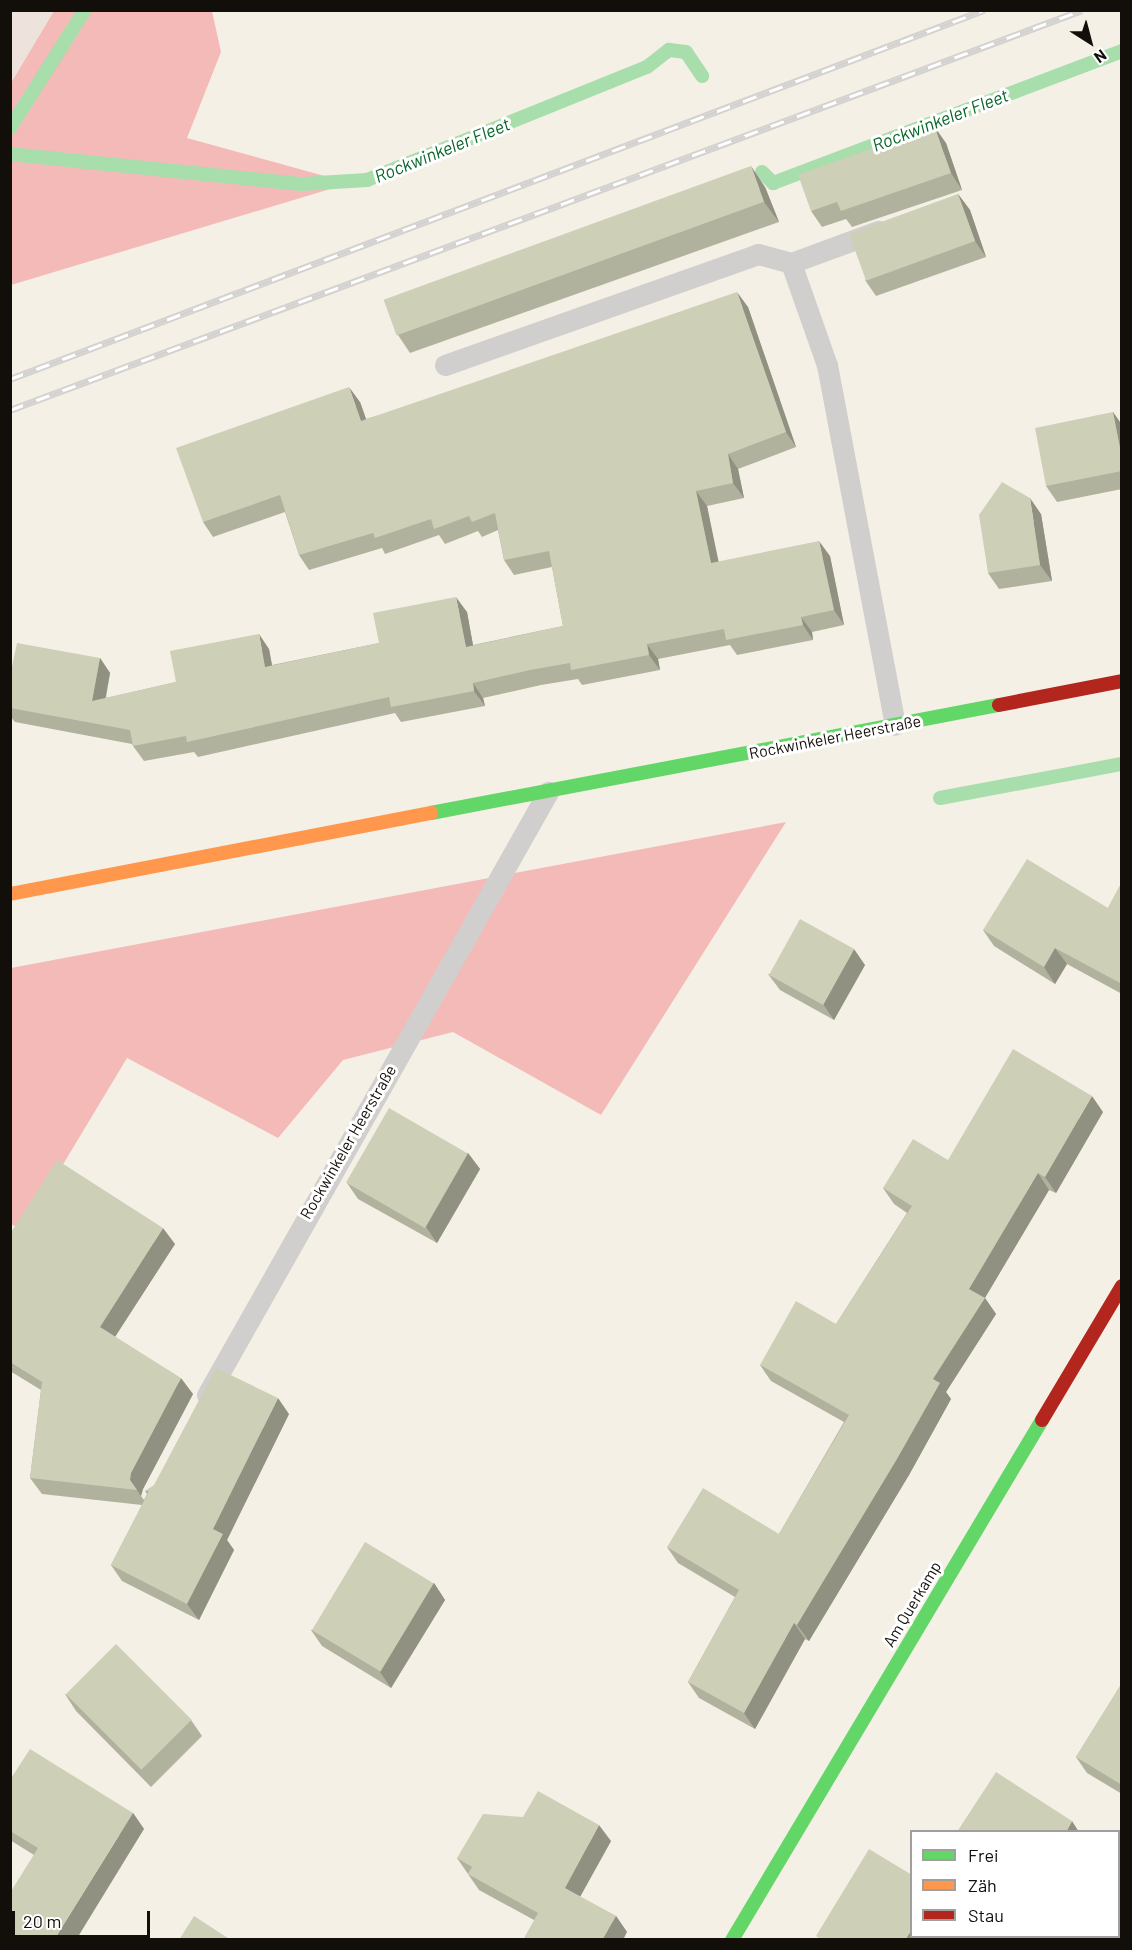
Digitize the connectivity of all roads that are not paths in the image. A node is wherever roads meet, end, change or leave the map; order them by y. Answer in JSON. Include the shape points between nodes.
{"nodes":[{"id":1,"x":904,"y":222,"type":"edge"},
{"id":2,"x":791,"y":262,"type":"junction"},
{"id":3,"x":445,"y":365,"type":"dead end"},
{"id":4,"x":1122,"y":681,"type":"edge"},
{"id":5,"x":896,"y":725,"type":"junction"},
{"id":6,"x":548,"y":792,"type":"junction"},
{"id":7,"x":10,"y":894,"type":"edge"},
{"id":8,"x":1122,"y":1286,"type":"edge"},
{"id":9,"x":198,"y":1413,"type":"edge"},
{"id":10,"x":732,"y":1940,"type":"edge"}],
"edges":[{"from":1,"to":2,"type":"lane"},
{"from":2,"to":3,"type":"lane","via":[[758,254]]},
{"from":2,"to":5,"type":"lane","via":[[827,365]]},
{"from":4,"to":5,"type":"main road","name":"Rockwinkeler Heerstraße"},
{"from":5,"to":6,"type":"main road","name":"Rockwinkeler Heerstraße"},
{"from":6,"to":7,"type":"main road","name":"Rockwinkeler Heerstraße"},
{"from":6,"to":9,"type":"lane","name":"Rockwinkeler Heerstraße","via":[[251,1311]]},
{"from":8,"to":10,"type":"main road","name":"Am Querkamp"}]}
